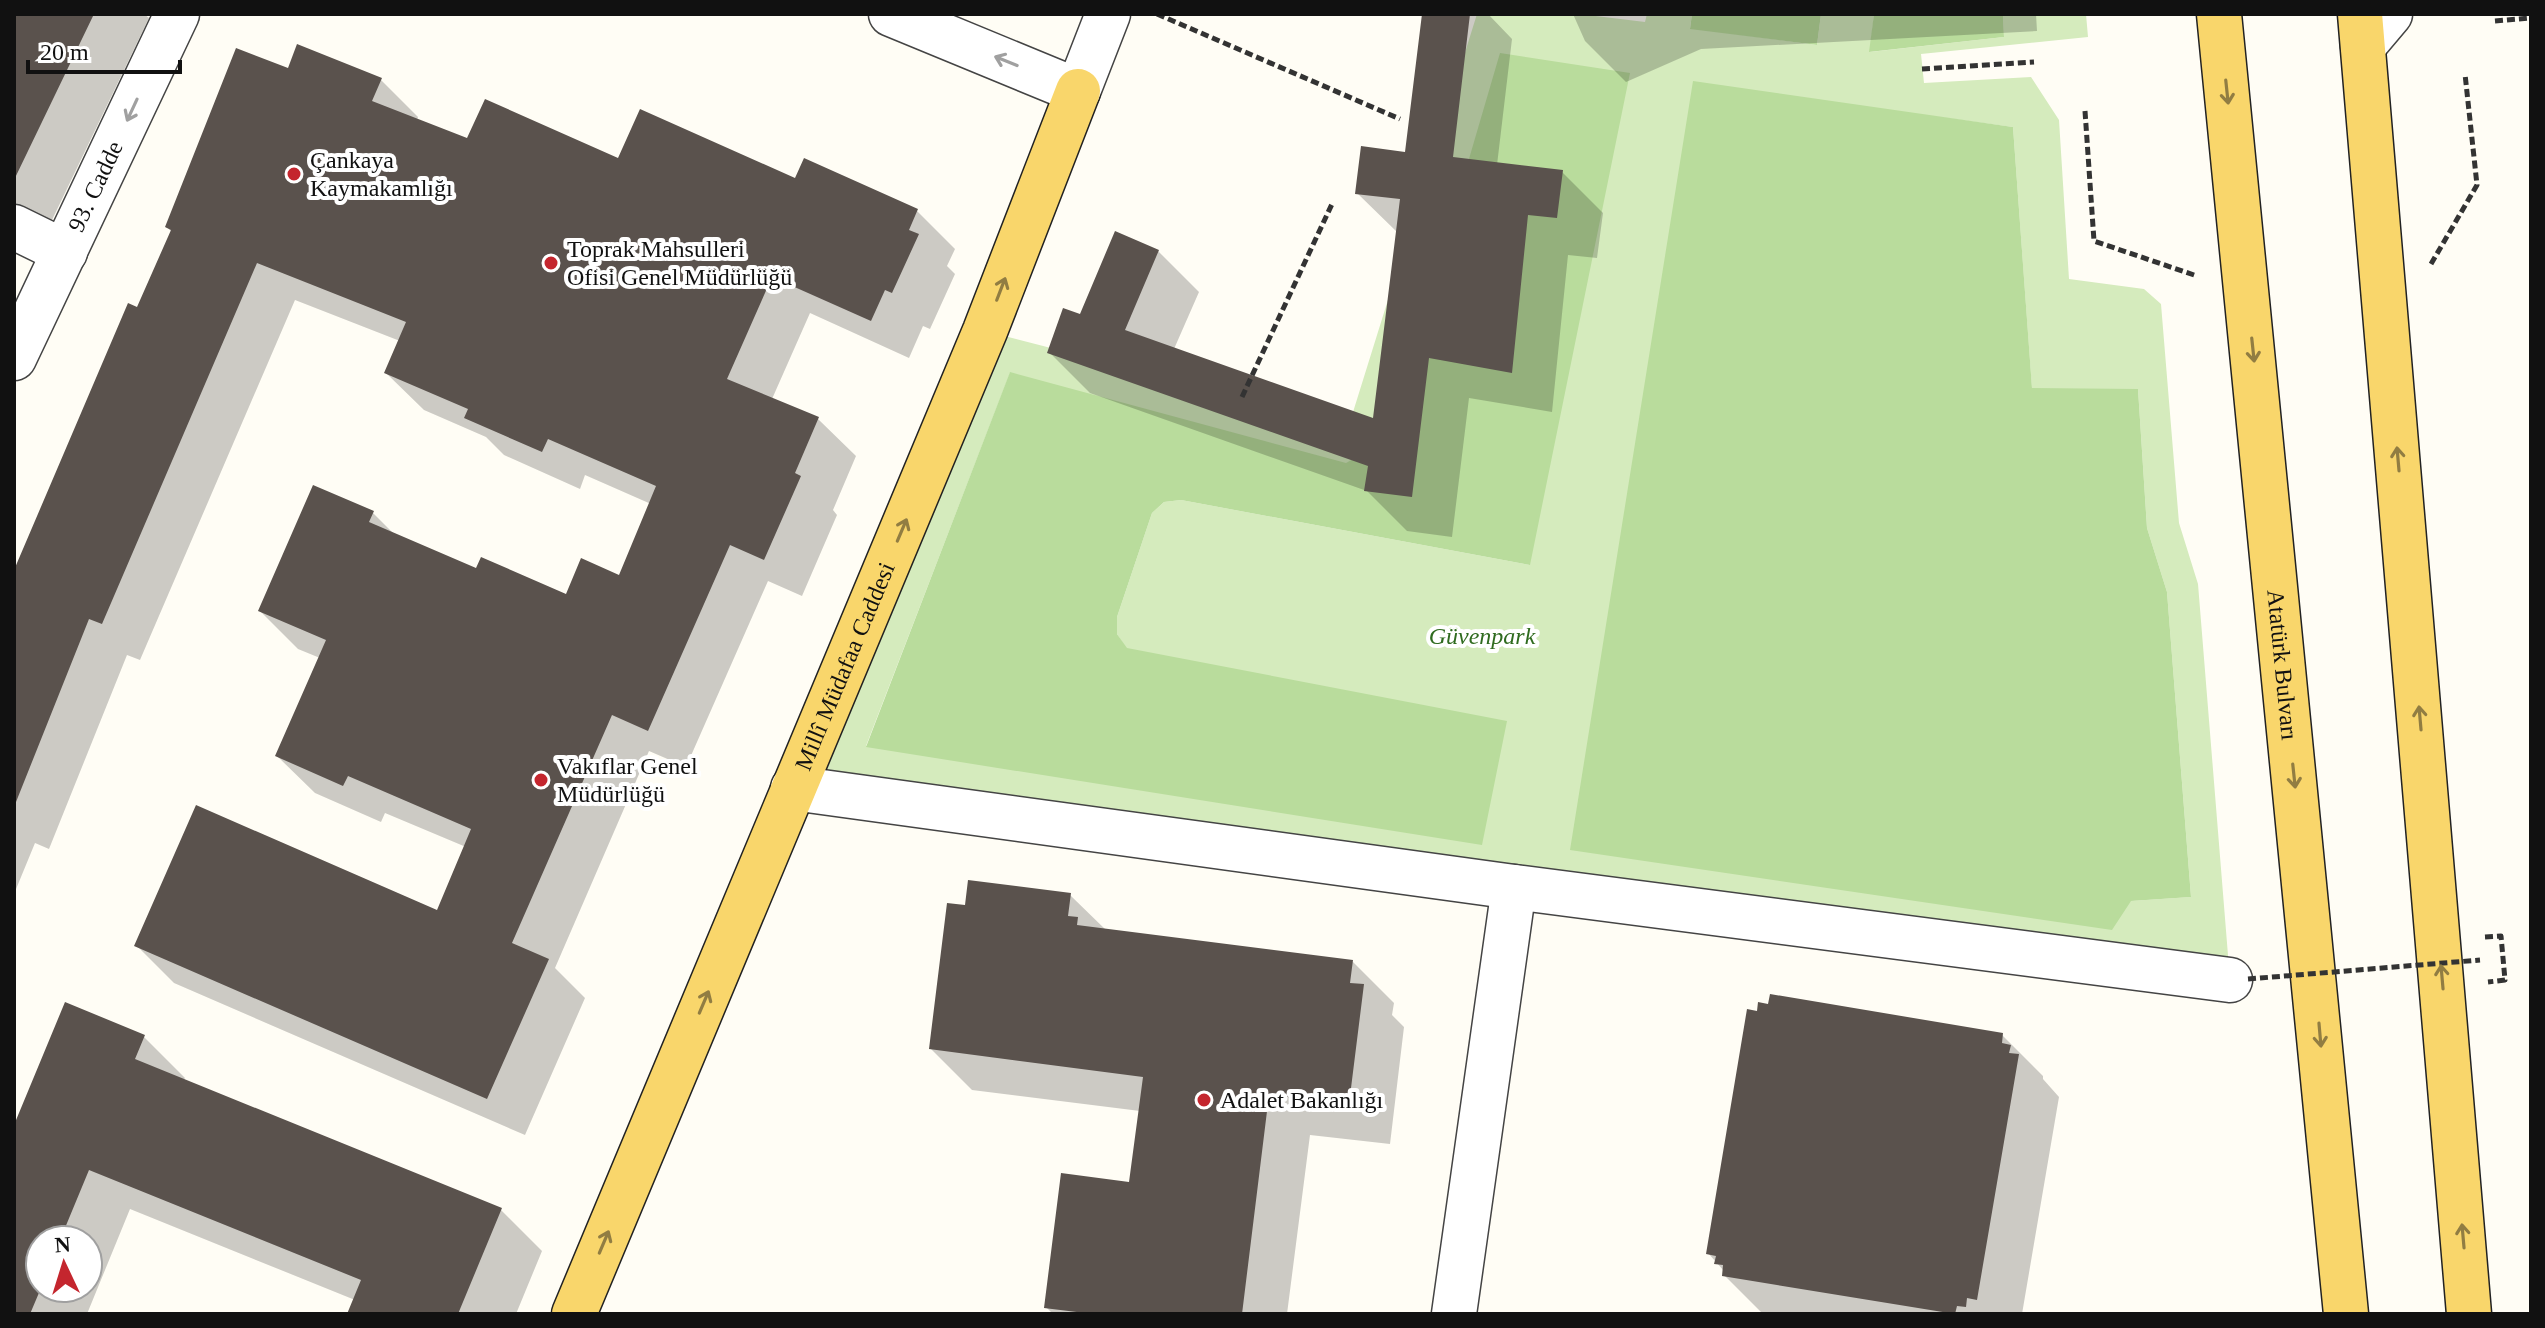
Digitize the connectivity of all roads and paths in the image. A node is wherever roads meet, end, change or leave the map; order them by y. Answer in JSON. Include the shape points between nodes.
{"nodes":[{"id":1,"x":177,"y":14,"type":"edge"},
{"id":2,"x":891,"y":14,"type":"edge"},
{"id":3,"x":1108,"y":14,"type":"edge"},
{"id":4,"x":1157,"y":14,"type":"edge"},
{"id":5,"x":2219,"y":14,"type":"edge"},
{"id":6,"x":2531,"y":18,"type":"edge"},
{"id":7,"x":2495,"y":21,"type":"dead end"},
{"id":8,"x":2371,"y":25,"type":"edge"},
{"id":9,"x":2034,"y":62,"type":"dead end"},
{"id":10,"x":1922,"y":69,"type":"dead end"},
{"id":11,"x":2465,"y":74,"type":"dead end"},
{"id":12,"x":1078,"y":91,"type":"junction"},
{"id":13,"x":2085,"y":111,"type":"dead end"},
{"id":14,"x":1400,"y":119,"type":"dead end"},
{"id":15,"x":2477,"y":185,"type":"dead end"},
{"id":16,"x":1332,"y":204,"type":"dead end"},
{"id":17,"x":14,"y":227,"type":"edge"},
{"id":18,"x":65,"y":252,"type":"junction"},
{"id":19,"x":2247,"y":293,"type":"junction"},
{"id":20,"x":14,"y":358,"type":"edge"},
{"id":21,"x":1242,"y":397,"type":"dead end"},
{"id":22,"x":793,"y":788,"type":"junction"},
{"id":23,"x":1514,"y":887,"type":"junction"},
{"id":24,"x":2501,"y":936,"type":"dead end"},
{"id":25,"x":2480,"y":960,"type":"dead end"},
{"id":26,"x":2239,"y":980,"type":"joint"},
{"id":27,"x":2505,"y":980,"type":"dead end"},
{"id":28,"x":574,"y":1314,"type":"edge"},
{"id":29,"x":1454,"y":1314,"type":"edge"},
{"id":30,"x":2346,"y":1314,"type":"edge"},
{"id":31,"x":2469,"y":1314,"type":"edge"}],
"edges":[{"from":1,"to":18,"type":"street","name":"93. Cadde","one_way":true},
{"from":12,"to":2,"type":"street","one_way":true},
{"from":3,"to":12,"type":"street","name":"Millî Müdafaa Caddesi"},
{"from":4,"to":14,"type":"path"},
{"from":5,"to":19,"type":"main road","name":"Atatürk Bulvarı","one_way":true},
{"from":6,"to":7,"type":"path"},
{"from":31,"to":8,"type":"main road","one_way":true},
{"from":9,"to":10,"type":"path"},
{"from":11,"to":15,"type":"path"},
{"from":22,"to":12,"type":"main road","name":"Millî Müdafaa Caddesi","one_way":true,"via":[[985,331]]},
{"from":13,"to":19,"type":"path","via":[[2094,241]]},
{"from":16,"to":21,"type":"path"},
{"from":17,"to":18,"type":"street"},
{"from":18,"to":20,"type":"street","name":"93. Cadde"},
{"from":19,"to":30,"type":"main road","name":"Atatürk Bulvarı","one_way":true},
{"from":22,"to":23,"type":"street"},
{"from":28,"to":22,"type":"main road","name":"Millî Müdafaa Caddesi","one_way":true},
{"from":23,"to":26,"type":"street"},
{"from":23,"to":29,"type":"street"},
{"from":24,"to":27,"type":"path"},
{"from":25,"to":26,"type":"path","bridge":true}]}
